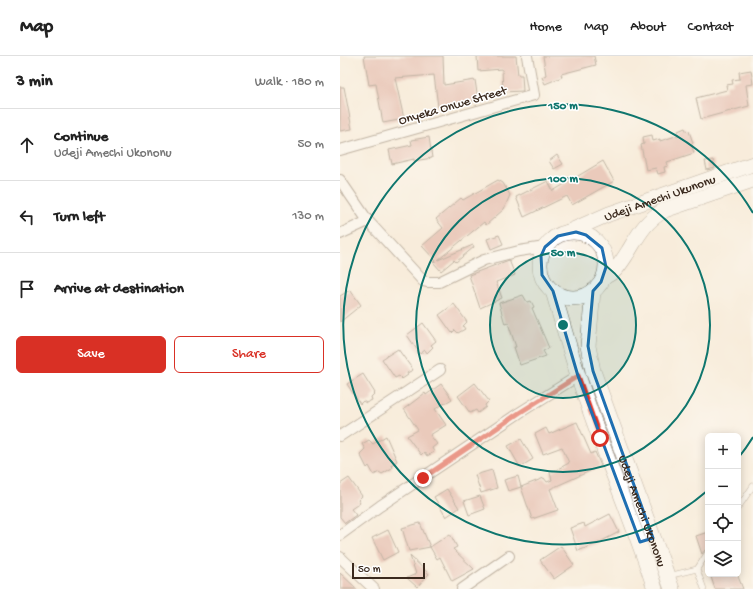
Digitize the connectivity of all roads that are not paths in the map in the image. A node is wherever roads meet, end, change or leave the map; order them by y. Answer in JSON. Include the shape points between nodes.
{"nodes":[{"id":1,"x":527,"y":56,"type":"edge"},
{"id":2,"x":340,"y":150,"type":"edge"},
{"id":3,"x":753,"y":164,"type":"edge"},
{"id":4,"x":340,"y":180,"type":"edge"},
{"id":5,"x":753,"y":180,"type":"edge"},
{"id":6,"x":368,"y":221,"type":"junction"},
{"id":7,"x":566,"y":233,"type":"junction"},
{"id":8,"x":340,"y":234,"type":"edge"},
{"id":9,"x":545,"y":247,"type":"junction"},
{"id":10,"x":604,"y":277,"type":"junction"},
{"id":11,"x":553,"y":291,"type":"junction"},
{"id":12,"x":593,"y":291,"type":"junction"},
{"id":13,"x":440,"y":370,"type":"dead end"},
{"id":14,"x":578,"y":376,"type":"junction"},
{"id":15,"x":340,"y":436,"type":"edge"},
{"id":16,"x":753,"y":486,"type":"edge"},
{"id":17,"x":740,"y":505,"type":"edge"},
{"id":18,"x":340,"y":535,"type":"edge"},
{"id":19,"x":646,"y":540,"type":"junction"},
{"id":20,"x":509,"y":556,"type":"dead end"},
{"id":21,"x":705,"y":557,"type":"edge"},
{"id":22,"x":340,"y":558,"type":"edge"},
{"id":23,"x":697,"y":569,"type":"junction"},
{"id":24,"x":670,"y":582,"type":"edge"},
{"id":25,"x":374,"y":589,"type":"edge"},
{"id":26,"x":462,"y":589,"type":"edge"},
{"id":27,"x":656,"y":589,"type":"edge"},
{"id":28,"x":704,"y":589,"type":"edge"}],
"edges":[{"from":1,"to":2,"type":"street","name":"Onyeka Onwe Street","via":[[534,95]]},
{"from":3,"to":7,"type":"main road","name":"Udeji Amechi Ukunonu","via":[[608,214]]},
{"from":4,"to":6,"type":"street"},
{"from":5,"to":10,"type":"main road","name":"Udeji Amechi Ukunonu","via":[[656,215],[641,230],[618,266]]},
{"from":6,"to":8,"type":"street"},
{"from":6,"to":9,"type":"street","via":[[423,281],[427,282],[439,282],[484,260]]},
{"from":7,"to":9,"type":"main road","via":[[551,240]]},
{"from":7,"to":10,"type":"main road","via":[[586,234],[602,248],[606,257]]},
{"from":9,"to":11,"type":"main road","via":[[540,266],[546,284]]},
{"from":10,"to":12,"type":"main road"},
{"from":11,"to":12,"type":"main road","via":[[573,298]]},
{"from":11,"to":14,"type":"main road","name":"Udeji Amechi Ukononu"},
{"from":12,"to":19,"type":"main road","name":"Udeji Amechi Ukononu","via":[[588,346],[593,371]]},
{"from":13,"to":15,"type":"street"},
{"from":14,"to":18,"type":"street","via":[[519,413]]},
{"from":14,"to":19,"type":"main road","name":"Udeji Amechi Ukononu","via":[[600,438]]},
{"from":16,"to":17,"type":"lane"},
{"from":19,"to":24,"type":"main road","name":"Udeji Amechi Ukononu"},
{"from":19,"to":27,"type":"main road","name":"Udeji Amechi Ukononu"},
{"from":20,"to":26,"type":"street"},
{"from":21,"to":23,"type":"lane"},
{"from":22,"to":25,"type":"street"},
{"from":23,"to":24,"type":"lane"},
{"from":23,"to":28,"type":"lane"}]}
